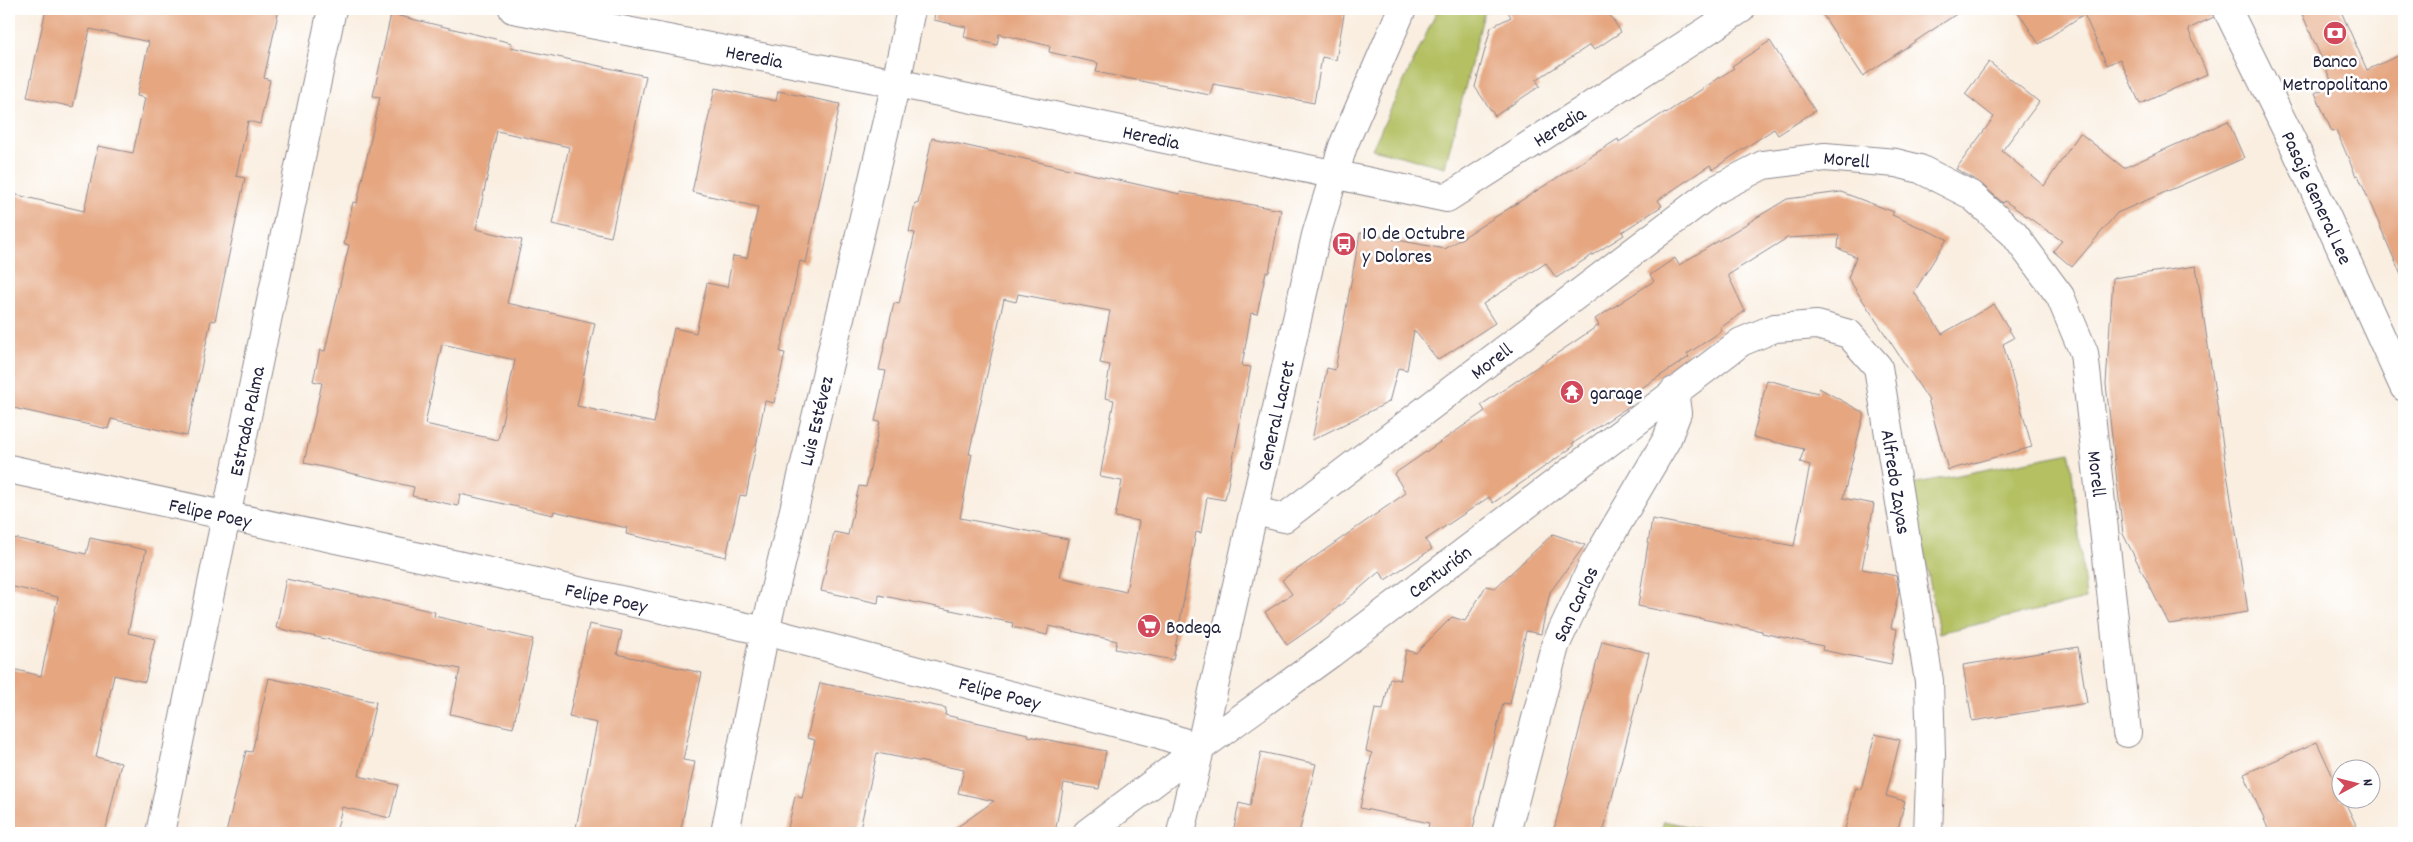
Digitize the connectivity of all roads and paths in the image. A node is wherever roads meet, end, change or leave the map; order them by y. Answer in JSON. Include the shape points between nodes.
{"nodes":[{"id":1,"x":332,"y":9,"type":"edge"},
{"id":2,"x":513,"y":9,"type":"edge"},
{"id":3,"x":911,"y":9,"type":"edge"},
{"id":4,"x":1402,"y":9,"type":"edge"},
{"id":5,"x":1741,"y":9,"type":"edge"},
{"id":6,"x":2227,"y":9,"type":"edge"},
{"id":7,"x":896,"y":83,"type":"junction"},
{"id":8,"x":1334,"y":175,"type":"junction"},
{"id":9,"x":2404,"y":387,"type":"edge"},
{"id":10,"x":1674,"y":390,"type":"junction"},
{"id":11,"x":9,"y":469,"type":"edge"},
{"id":12,"x":1255,"y":511,"type":"junction"},
{"id":13,"x":226,"y":517,"type":"junction"},
{"id":14,"x":765,"y":631,"type":"junction"},
{"id":15,"x":2127,"y":733,"type":"dead end"},
{"id":16,"x":1200,"y":748,"type":"junction"},
{"id":17,"x":160,"y":833,"type":"edge"},
{"id":18,"x":725,"y":833,"type":"edge"},
{"id":19,"x":1087,"y":833,"type":"edge"},
{"id":20,"x":1181,"y":833,"type":"edge"},
{"id":21,"x":1506,"y":833,"type":"edge"},
{"id":22,"x":1928,"y":833,"type":"edge"}],
"edges":[{"from":1,"to":13,"type":"street","name":"Estrada Palma"},
{"from":2,"to":7,"type":"street","name":"Heredia"},
{"from":3,"to":7,"type":"street","name":"Luis Estévez"},
{"from":4,"to":8,"type":"street","name":"General Lacret","via":[[1343,146]]},
{"from":5,"to":8,"type":"street","name":"Heredia","via":[[1447,198]]},
{"from":6,"to":9,"type":"street","name":"Pasaje General Lee","via":[[2293,142]]},
{"from":7,"to":8,"type":"street","name":"Heredia"},
{"from":7,"to":14,"type":"street","name":"Luis Estévez"},
{"from":8,"to":12,"type":"street","name":"General Lacret","via":[[1316,235]]},
{"from":10,"to":16,"type":"street","name":"Centurión","via":[[1330,654]]},
{"from":10,"to":21,"type":"street","name":"San Carlos","via":[[1677,413],[1667,439],[1592,567],[1555,646]]},
{"from":10,"to":22,"type":"street","name":"Alfredo Zayas","via":[[1741,342],[1775,328],[1817,326],[1849,334],[1878,367],[1929,681]]},
{"from":11,"to":13,"type":"street","name":"Felipe Poey"},
{"from":12,"to":15,"type":"street","name":"Morell","via":[[1284,518],[1713,192],[1763,164],[1825,157],[1920,169],[1970,195],[2014,234],[2060,296],[2084,353]]},
{"from":12,"to":16,"type":"street","name":"General Lacret"},
{"from":13,"to":14,"type":"street","name":"Felipe Poey"},
{"from":13,"to":17,"type":"street","name":"Estrada Palma"},
{"from":14,"to":16,"type":"street","name":"Felipe Poey","via":[[1159,734]]},
{"from":14,"to":18,"type":"street","name":"Luis Estévez"},
{"from":16,"to":19,"type":"street","name":"Centurión"},
{"from":16,"to":20,"type":"street","name":"General Lacret"}]}
